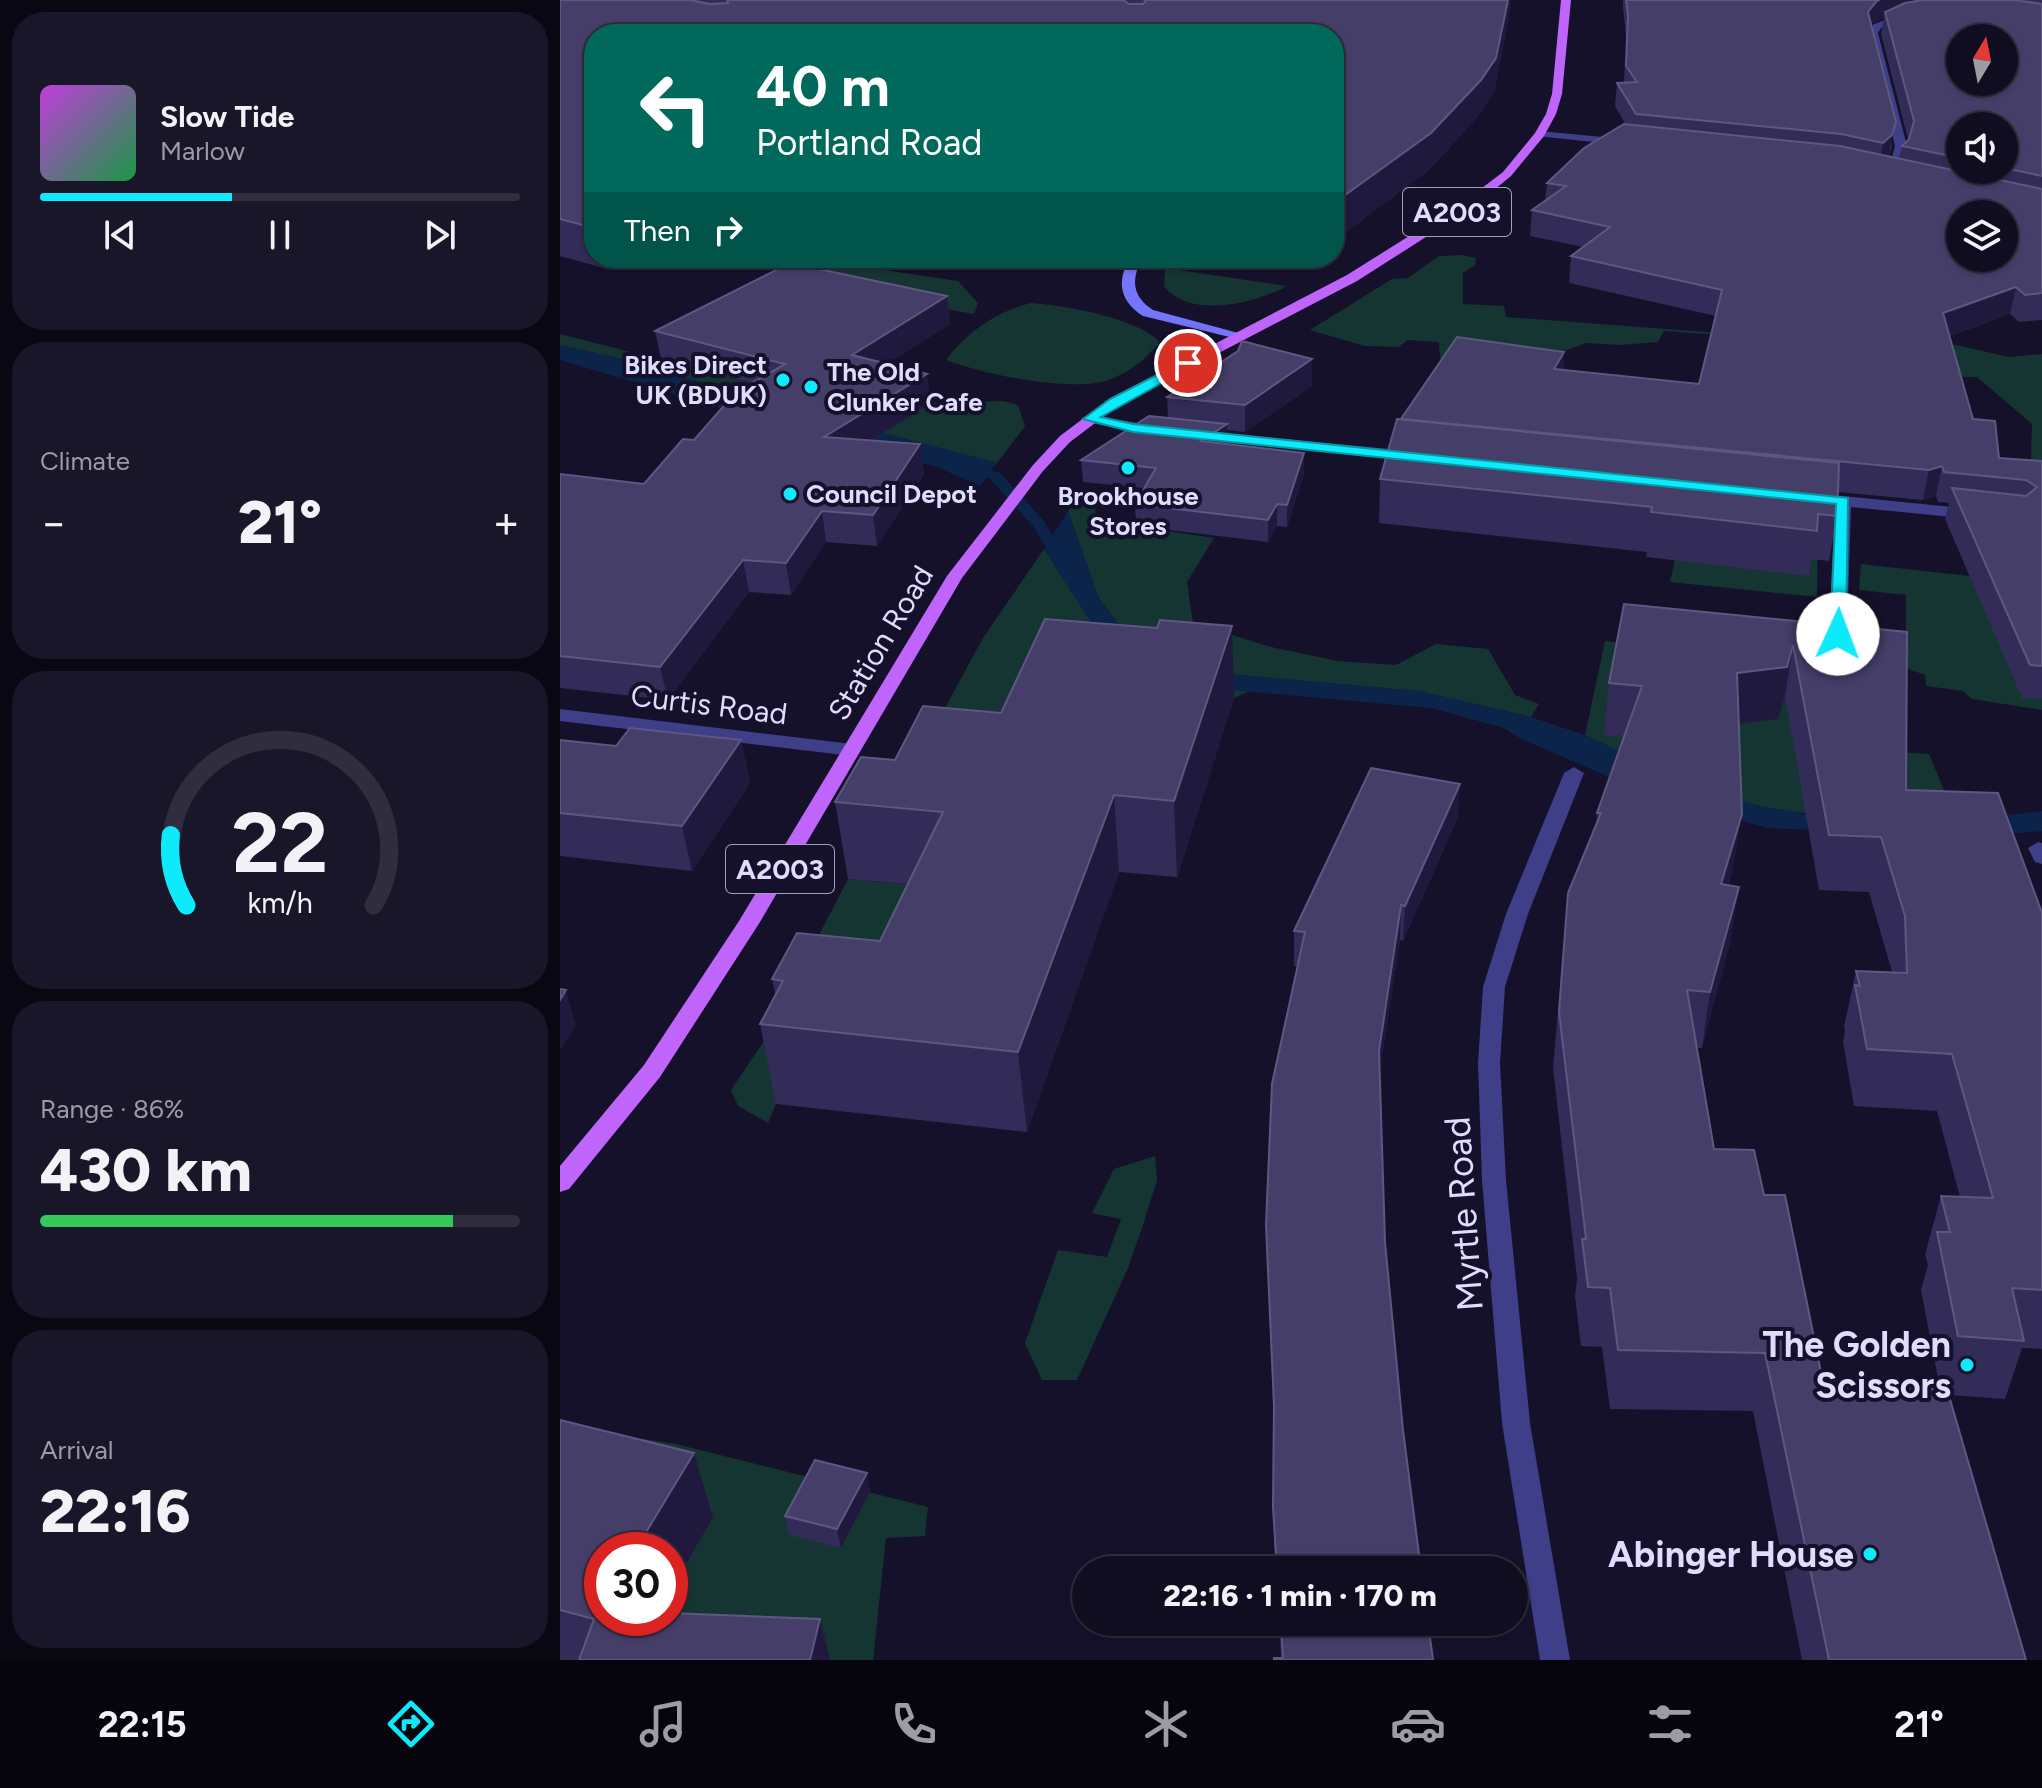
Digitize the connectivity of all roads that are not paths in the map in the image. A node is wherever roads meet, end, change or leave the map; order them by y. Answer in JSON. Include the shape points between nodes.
{"nodes":[{"id":1,"x":1566,"y":0,"type":"edge"},
{"id":2,"x":1916,"y":13,"type":"edge"},
{"id":3,"x":1540,"y":134,"type":"junction"},
{"id":4,"x":1641,"y":144,"type":"edge"},
{"id":5,"x":1868,"y":170,"type":"edge"},
{"id":6,"x":1884,"y":173,"type":"junction"},
{"id":7,"x":1898,"y":176,"type":"edge"},
{"id":8,"x":1131,"y":268,"type":"edge"},
{"id":9,"x":1237,"y":337,"type":"junction"},
{"id":10,"x":1089,"y":419,"type":"junction"},
{"id":11,"x":1432,"y":458,"type":"edge"},
{"id":12,"x":1796,"y":496,"type":"edge"},
{"id":13,"x":1843,"y":501,"type":"junction"},
{"id":14,"x":1990,"y":515,"type":"edge"},
{"id":15,"x":1838,"y":634,"type":"edge"},
{"id":16,"x":560,"y":715,"type":"edge"},
{"id":17,"x":852,"y":750,"type":"junction"},
{"id":18,"x":1574,"y":773,"type":"dead end"},
{"id":19,"x":560,"y":1183,"type":"edge"},
{"id":20,"x":1555,"y":1660,"type":"edge"}],
"edges":[{"from":1,"to":3,"type":"main road","number":"A2003","via":[[1557,94]]},
{"from":2,"to":6,"type":"street","via":[[1877,26],[1873,33],[1901,146],[1896,162]]},
{"from":3,"to":4,"type":"street"},
{"from":3,"to":9,"type":"main road","number":"A2003","via":[[1507,174],[1459,211],[1333,289]]},
{"from":5,"to":6,"type":"street"},
{"from":6,"to":7,"type":"street"},
{"from":8,"to":9,"type":"street","via":[[1127,290],[1148,313]]},
{"from":9,"to":10,"type":"main road","name":"Station Road","number":"A2003"},
{"from":10,"to":11,"type":"street"},
{"from":10,"to":17,"type":"main road","name":"Station Road","number":"A2003","via":[[1038,468],[955,576]]},
{"from":12,"to":13,"type":"street"},
{"from":13,"to":14,"type":"street"},
{"from":13,"to":15,"type":"street"},
{"from":16,"to":17,"type":"street","name":"Curtis Road"},
{"from":17,"to":19,"type":"main road","name":"Station Road","number":"A2003","via":[[652,1071]]},
{"from":18,"to":20,"type":"street","name":"Myrtle Road","via":[[1517,914],[1494,987],[1489,1063],[1516,1423]]}]}
